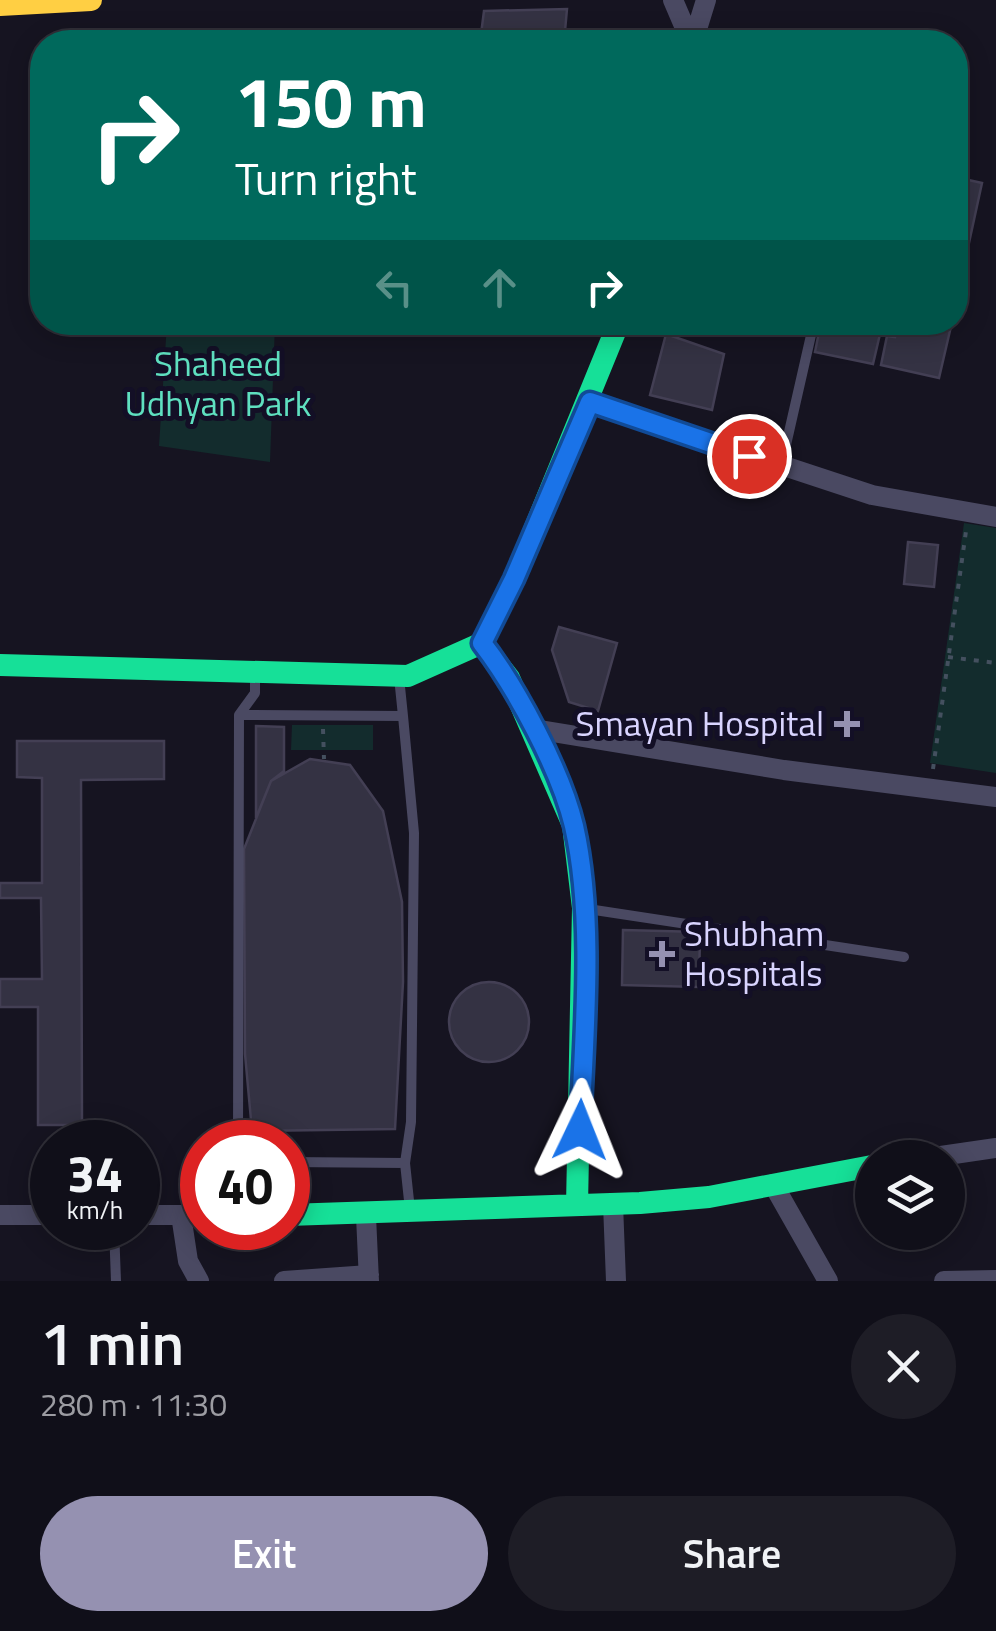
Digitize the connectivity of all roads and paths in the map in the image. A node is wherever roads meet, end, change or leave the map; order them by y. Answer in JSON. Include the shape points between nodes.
{"nodes":[{"id":1,"x":91,"y":0,"type":"edge"},
{"id":2,"x":673,"y":0,"type":"edge"},
{"id":3,"x":706,"y":0,"type":"edge"},
{"id":4,"x":0,"y":4,"type":"edge"},
{"id":5,"x":687,"y":30,"type":"edge"},
{"id":6,"x":696,"y":30,"type":"edge"},
{"id":7,"x":615,"y":335,"type":"edge"},
{"id":8,"x":811,"y":335,"type":"edge"},
{"id":9,"x":590,"y":402,"type":"junction"},
{"id":10,"x":781,"y":467,"type":"junction"},
{"id":11,"x":968,"y":513,"type":"junction"},
{"id":12,"x":996,"y":517,"type":"edge"},
{"id":13,"x":482,"y":643,"type":"junction"},
{"id":14,"x":948,"y":657,"type":"junction"},
{"id":15,"x":996,"y":663,"type":"edge"},
{"id":16,"x":0,"y":665,"type":"edge"},
{"id":17,"x":256,"y":672,"type":"junction"},
{"id":18,"x":399,"y":676,"type":"junction"},
{"id":19,"x":239,"y":715,"type":"junction"},
{"id":20,"x":323,"y":715,"type":"junction"},
{"id":21,"x":403,"y":716,"type":"junction"},
{"id":22,"x":534,"y":728,"type":"junction"},
{"id":23,"x":324,"y":759,"type":"dead end"},
{"id":24,"x":930,"y":788,"type":"junction"},
{"id":25,"x":996,"y":797,"type":"edge"},
{"id":26,"x":582,"y":908,"type":"junction"},
{"id":27,"x":904,"y":957,"type":"dead end"},
{"id":28,"x":238,"y":1120,"type":"edge"},
{"id":29,"x":996,"y":1148,"type":"edge"},
{"id":30,"x":965,"y":1152,"type":"edge"},
{"id":31,"x":310,"y":1162,"type":"edge"},
{"id":32,"x":405,"y":1163,"type":"junction"},
{"id":33,"x":855,"y":1169,"type":"edge"},
{"id":34,"x":773,"y":1184,"type":"junction"},
{"id":35,"x":613,"y":1204,"type":"junction"},
{"id":36,"x":577,"y":1206,"type":"junction"},
{"id":37,"x":410,"y":1213,"type":"junction"},
{"id":38,"x":0,"y":1214,"type":"edge"},
{"id":39,"x":30,"y":1215,"type":"edge"},
{"id":40,"x":310,"y":1216,"type":"edge"},
{"id":41,"x":366,"y":1216,"type":"junction"},
{"id":42,"x":115,"y":1250,"type":"edge"},
{"id":43,"x":186,"y":1250,"type":"edge"},
{"id":44,"x":369,"y":1278,"type":"edge"},
{"id":45,"x":996,"y":1280,"type":"edge"},
{"id":46,"x":116,"y":1281,"type":"edge"},
{"id":47,"x":199,"y":1281,"type":"edge"},
{"id":48,"x":284,"y":1281,"type":"edge"},
{"id":49,"x":616,"y":1281,"type":"edge"},
{"id":50,"x":828,"y":1281,"type":"edge"},
{"id":51,"x":944,"y":1281,"type":"edge"}],
"edges":[{"from":1,"to":4,"type":"street"},
{"from":2,"to":5,"type":"street"},
{"from":3,"to":6,"type":"street"},
{"from":7,"to":9,"type":"street"},
{"from":8,"to":10,"type":"lane"},
{"from":9,"to":10,"type":"street"},
{"from":9,"to":13,"type":"street"},
{"from":10,"to":11,"type":"street","via":[[872,495]]},
{"from":11,"to":12,"type":"street"},
{"from":11,"to":14,"type":"path"},
{"from":13,"to":18,"type":"street"},
{"from":13,"to":22,"type":"street"},
{"from":14,"to":15,"type":"path"},
{"from":14,"to":24,"type":"path"},
{"from":16,"to":17,"type":"street"},
{"from":17,"to":18,"type":"street"},
{"from":17,"to":19,"type":"lane","via":[[255,693]]},
{"from":18,"to":21,"type":"lane"},
{"from":19,"to":20,"type":"lane"},
{"from":19,"to":28,"type":"lane"},
{"from":20,"to":21,"type":"lane"},
{"from":20,"to":23,"type":"path"},
{"from":21,"to":32,"type":"lane","via":[[414,833]]},
{"from":22,"to":24,"type":"street"},
{"from":22,"to":26,"type":"street","via":[[574,824]]},
{"from":24,"to":25,"type":"street"},
{"from":26,"to":27,"type":"lane"},
{"from":26,"to":36,"type":"street"},
{"from":29,"to":30,"type":"street"},
{"from":31,"to":32,"type":"lane"},
{"from":32,"to":37,"type":"lane"},
{"from":33,"to":34,"type":"street"},
{"from":34,"to":35,"type":"street"},
{"from":34,"to":50,"type":"street"},
{"from":35,"to":36,"type":"street"},
{"from":35,"to":49,"type":"street"},
{"from":36,"to":37,"type":"street"},
{"from":37,"to":41,"type":"street"},
{"from":38,"to":39,"type":"street"},
{"from":40,"to":41,"type":"street"},
{"from":41,"to":44,"type":"street"},
{"from":42,"to":46,"type":"lane"},
{"from":43,"to":47,"type":"street"},
{"from":44,"to":48,"type":"street"},
{"from":45,"to":51,"type":"street"}]}
